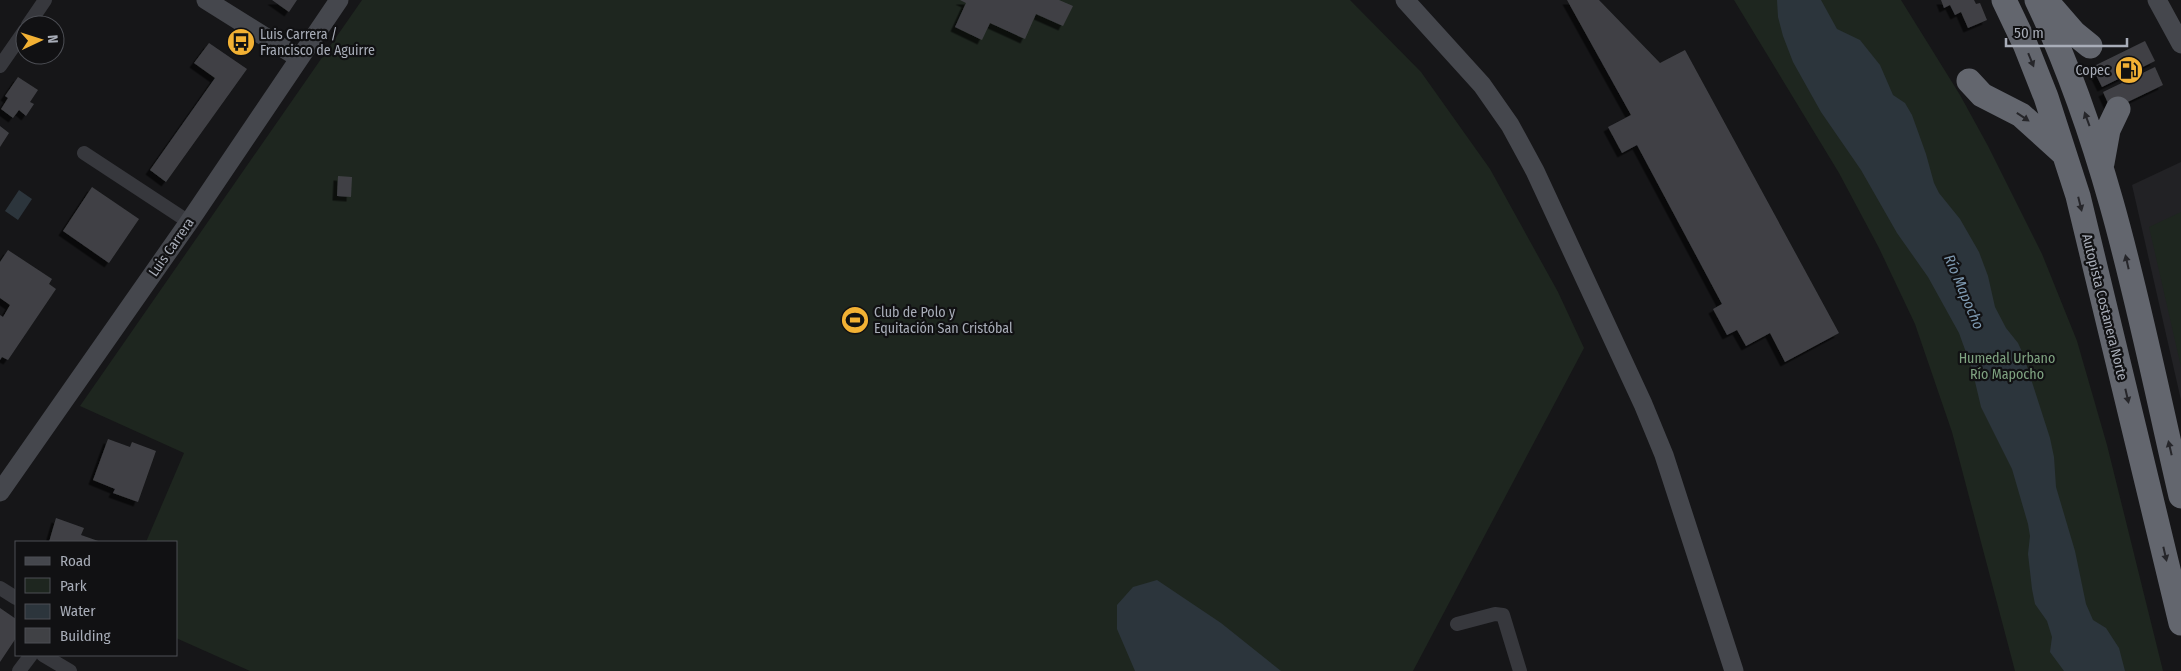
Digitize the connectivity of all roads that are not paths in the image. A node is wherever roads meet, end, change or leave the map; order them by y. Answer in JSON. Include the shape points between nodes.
{"nodes":[{"id":1,"x":45,"y":0,"type":"edge"},
{"id":2,"x":206,"y":0,"type":"edge"},
{"id":3,"x":339,"y":0,"type":"edge"},
{"id":4,"x":1405,"y":0,"type":"edge"},
{"id":5,"x":2004,"y":0,"type":"edge"},
{"id":6,"x":2037,"y":0,"type":"edge"},
{"id":7,"x":2044,"y":0,"type":"edge"},
{"id":8,"x":2156,"y":0,"type":"edge"},
{"id":9,"x":35,"y":15,"type":"edge"},
{"id":10,"x":15,"y":44,"type":"edge"},
{"id":11,"x":2181,"y":44,"type":"edge"},
{"id":12,"x":2090,"y":46,"type":"dead end"},
{"id":13,"x":299,"y":58,"type":"junction"},
{"id":14,"x":0,"y":66,"type":"edge"},
{"id":15,"x":1969,"y":81,"type":"dead end"},
{"id":16,"x":2118,"y":109,"type":"dead end"},
{"id":17,"x":84,"y":153,"type":"dead end"},
{"id":18,"x":2066,"y":157,"type":"junction"},
{"id":19,"x":2102,"y":166,"type":"junction"},
{"id":20,"x":189,"y":222,"type":"junction"},
{"id":21,"x":0,"y":492,"type":"edge"},
{"id":22,"x":2181,"y":496,"type":"edge"},
{"id":23,"x":0,"y":588,"type":"edge"},
{"id":24,"x":15,"y":597,"type":"edge"},
{"id":25,"x":2181,"y":623,"type":"edge"},
{"id":26,"x":1457,"y":624,"type":"dead end"},
{"id":27,"x":30,"y":656,"type":"edge"},
{"id":28,"x":45,"y":656,"type":"edge"},
{"id":29,"x":19,"y":671,"type":"edge"},
{"id":30,"x":70,"y":671,"type":"edge"},
{"id":31,"x":1520,"y":671,"type":"edge"},
{"id":32,"x":1734,"y":671,"type":"edge"}],
"edges":[{"from":1,"to":9,"type":"street"},
{"from":2,"to":13,"type":"main road"},
{"from":3,"to":13,"type":"main road","name":"Luis Carrera"},
{"from":4,"to":32,"type":"main road","via":[[1482,85],[1510,125],[1535,171],[1664,455]]},
{"from":5,"to":18,"type":"highway","name":"Autopista Costanera Norte","one_way":true,"via":[[2046,96]]},
{"from":19,"to":6,"type":"highway","one_way":true,"via":[[2069,69]]},
{"from":7,"to":12,"type":"highway"},
{"from":8,"to":11,"type":"main road"},
{"from":10,"to":14,"type":"street"},
{"from":13,"to":20,"type":"main road","name":"Luis Carrera"},
{"from":15,"to":18,"type":"highway","one_way":true,"via":[[1982,95],[2028,120]]},
{"from":16,"to":19,"type":"highway","via":[[2108,130]]},
{"from":17,"to":20,"type":"street"},
{"from":18,"to":25,"type":"highway","name":"Autopista Costanera Norte","one_way":true},
{"from":22,"to":19,"type":"highway","one_way":true,"via":[[2119,224]]},
{"from":20,"to":21,"type":"main road","name":"Luis Carrera"},
{"from":23,"to":24,"type":"street"},
{"from":26,"to":31,"type":"street","via":[[1495,614],[1503,615]]},
{"from":27,"to":29,"type":"street"},
{"from":28,"to":30,"type":"street"}]}
